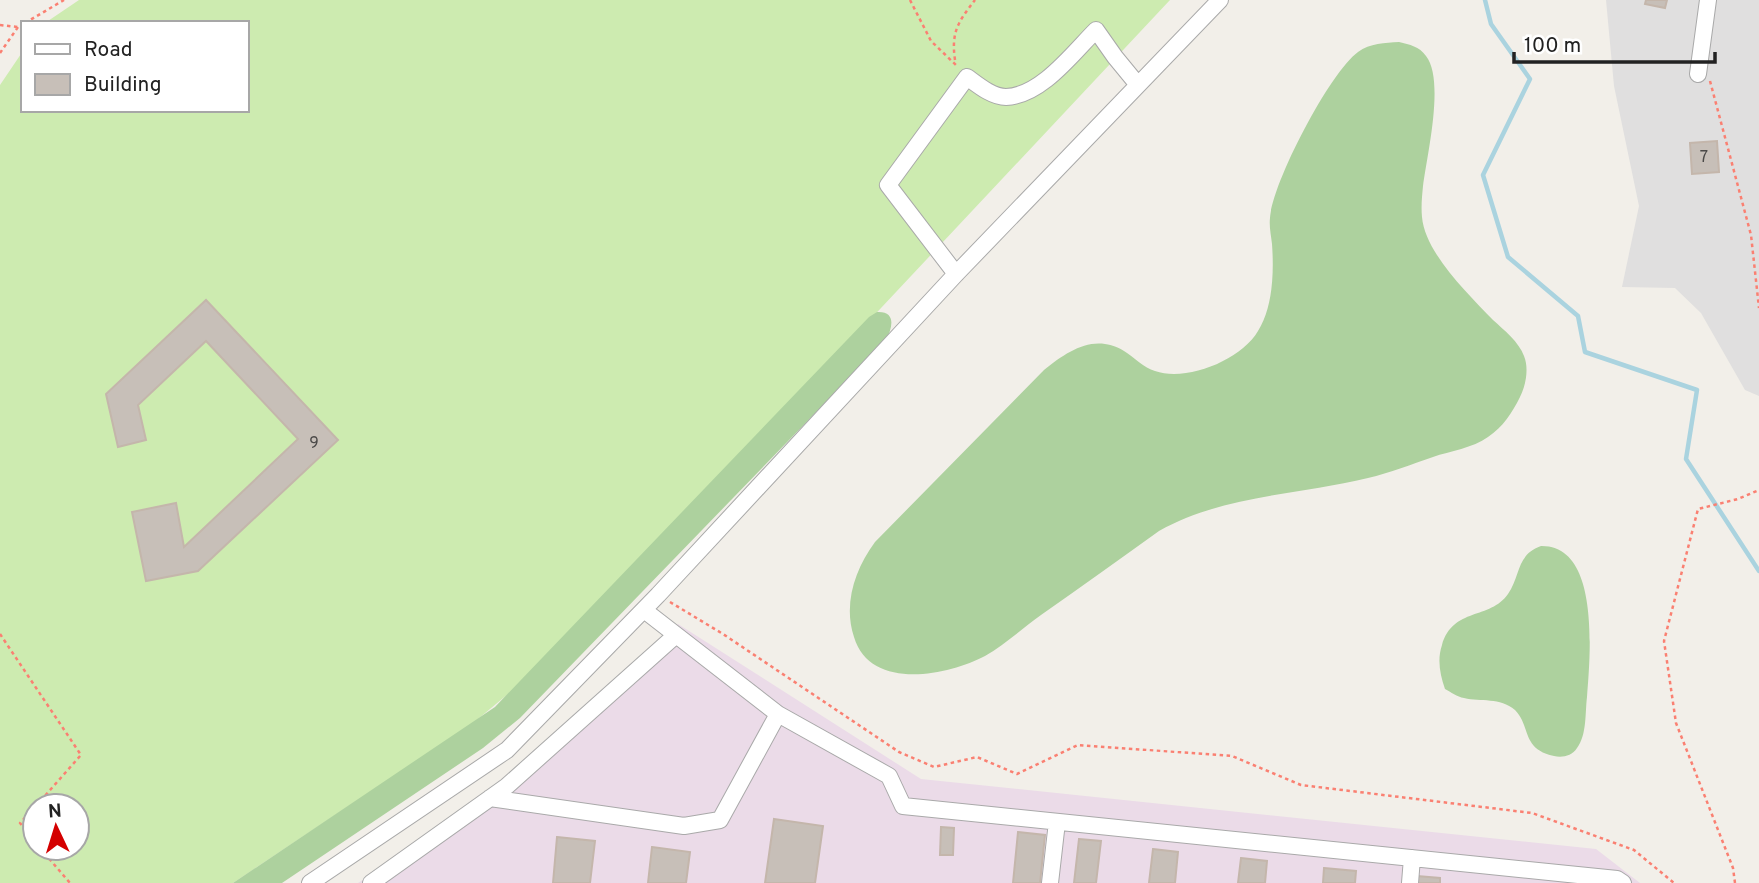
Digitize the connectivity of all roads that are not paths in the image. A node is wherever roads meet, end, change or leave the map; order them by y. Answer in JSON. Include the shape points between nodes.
{"nodes":[{"id":1,"x":1220,"y":0,"type":"edge"},
{"id":2,"x":1708,"y":0,"type":"edge"},
{"id":3,"x":1703,"y":74,"type":"road end"},
{"id":4,"x":1139,"y":85,"type":"junction"},
{"id":5,"x":956,"y":274,"type":"junction"},
{"id":6,"x":644,"y":610,"type":"junction"},
{"id":7,"x":676,"y":635,"type":"junction"},
{"id":8,"x":778,"y":713,"type":"junction"},
{"id":9,"x":490,"y":798,"type":"junction"},
{"id":10,"x":1057,"y":822,"type":"junction"},
{"id":11,"x":1412,"y":858,"type":"junction"},
{"id":12,"x":310,"y":883,"type":"edge"},
{"id":13,"x":371,"y":883,"type":"edge"},
{"id":14,"x":1050,"y":883,"type":"edge"},
{"id":15,"x":1410,"y":883,"type":"edge"},
{"id":16,"x":1623,"y":883,"type":"edge"}],
"edges":[{"from":1,"to":4,"type":"street"},
{"from":2,"to":3,"type":"street"},
{"from":4,"to":5,"type":"street"},
{"from":4,"to":5,"type":"street","via":[[1096,30],[1035,90],[1005,97],[967,78],[888,185]]},
{"from":5,"to":6,"type":"street"},
{"from":6,"to":7,"type":"street"},
{"from":6,"to":12,"type":"street","via":[[507,750]]},
{"from":7,"to":8,"type":"street"},
{"from":7,"to":9,"type":"street"},
{"from":8,"to":9,"type":"street","via":[[720,820],[684,826]]},
{"from":8,"to":10,"type":"street","via":[[889,776],[903,806]]},
{"from":9,"to":13,"type":"street"},
{"from":10,"to":11,"type":"street"},
{"from":10,"to":14,"type":"street"},
{"from":11,"to":15,"type":"street"},
{"from":11,"to":16,"type":"street"}]}
